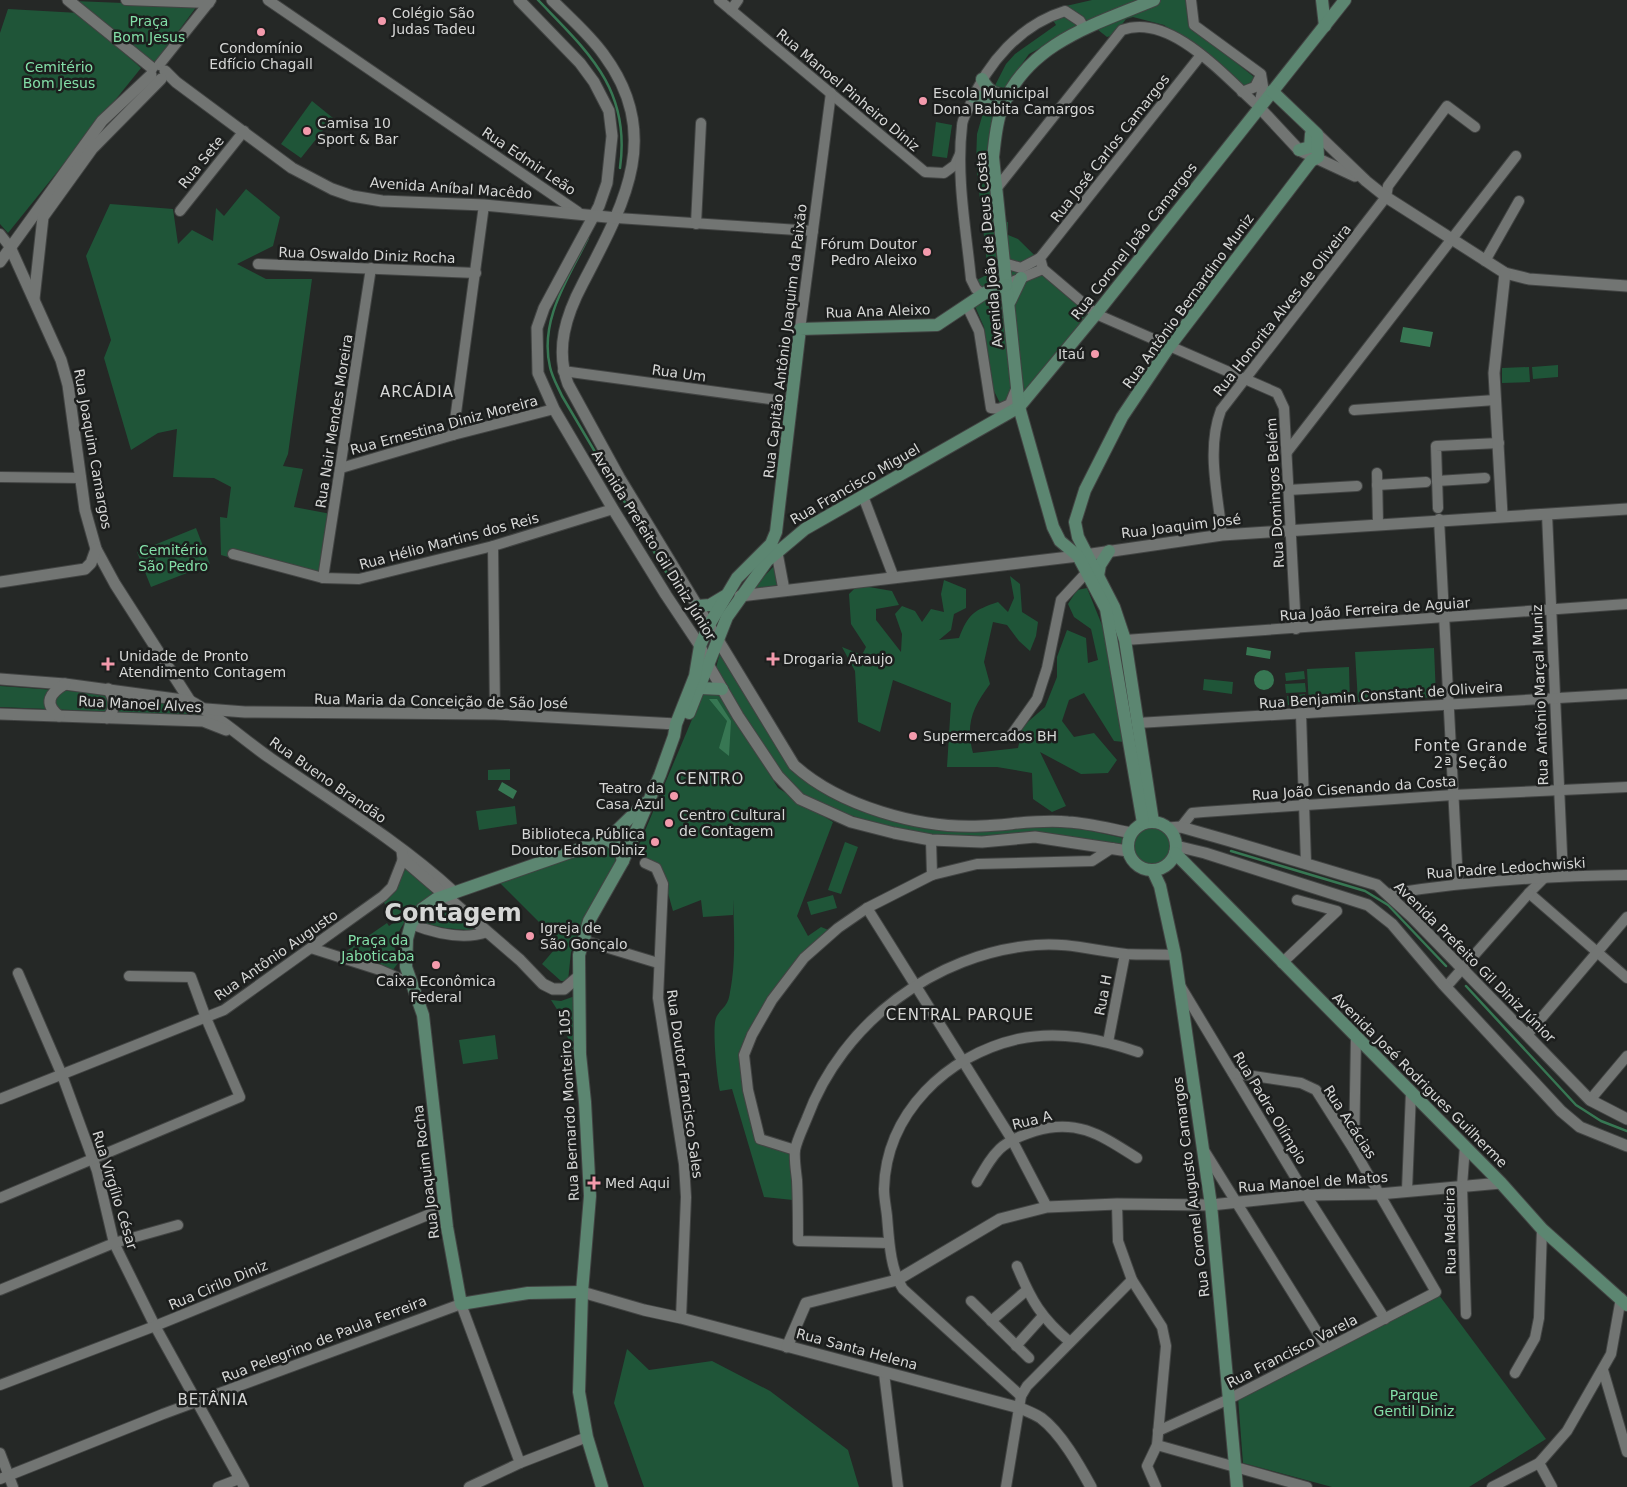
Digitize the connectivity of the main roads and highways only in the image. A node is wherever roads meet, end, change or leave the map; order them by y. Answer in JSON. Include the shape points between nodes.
{"nodes":[{"id":1,"x":1154,"y":0,"type":"edge"},
{"id":2,"x":1322,"y":0,"type":"edge"},
{"id":3,"x":1346,"y":0,"type":"edge"},
{"id":4,"x":1325,"y":26,"type":"junction"},
{"id":5,"x":982,"y":79,"type":"road end"},
{"id":6,"x":1272,"y":91,"type":"junction"},
{"id":7,"x":1009,"y":96,"type":"junction"},
{"id":8,"x":973,"y":97,"type":"road end"},
{"id":9,"x":1002,"y":107,"type":"junction"},
{"id":10,"x":1312,"y":130,"type":"junction"},
{"id":11,"x":1299,"y":150,"type":"road end"},
{"id":12,"x":1021,"y":278,"type":"road end"},
{"id":13,"x":1006,"y":285,"type":"junction"},
{"id":14,"x":1009,"y":303,"type":"junction"},
{"id":15,"x":800,"y":329,"type":"joint"},
{"id":16,"x":1018,"y":407,"type":"junction"},
{"id":17,"x":779,"y":518,"type":"junction"},
{"id":18,"x":1075,"y":522,"type":"junction"},
{"id":19,"x":1053,"y":527,"type":"junction"},
{"id":20,"x":805,"y":529,"type":"junction"},
{"id":21,"x":774,"y":548,"type":"junction"},
{"id":22,"x":1109,"y":551,"type":"road end"},
{"id":23,"x":1083,"y":555,"type":"junction"},
{"id":24,"x":1093,"y":574,"type":"junction"},
{"id":25,"x":725,"y":596,"type":"junction"},
{"id":26,"x":697,"y":606,"type":"road end"},
{"id":27,"x":700,"y":688,"type":"junction"},
{"id":28,"x":722,"y":689,"type":"road end"},
{"id":29,"x":675,"y":730,"type":"junction"},
{"id":30,"x":648,"y":800,"type":"junction"},
{"id":31,"x":1148,"y":823,"type":"junction"},
{"id":32,"x":608,"y":839,"type":"junction"},
{"id":33,"x":1175,"y":850,"type":"junction"},
{"id":34,"x":623,"y":861,"type":"junction"},
{"id":35,"x":1161,"y":868,"type":"junction"},
{"id":36,"x":1193,"y":874,"type":"junction"},
{"id":37,"x":582,"y":1292,"type":"junction"},
{"id":38,"x":1624,"y":1302,"type":"edge"},
{"id":39,"x":461,"y":1304,"type":"joint"},
{"id":40,"x":602,"y":1487,"type":"edge"},
{"id":41,"x":1237,"y":1487,"type":"edge"}],
"edges":[{"from":1,"to":7,"type":"main road","name":"Avenida João de Deus Costa","via":[[1084,28],[1035,58]]},
{"from":2,"to":4,"type":"main road"},
{"from":3,"to":4,"type":"main road","name":"Rua Coronel João Camargos"},
{"from":4,"to":6,"type":"main road","name":"Rua Coronel João Camargos"},
{"from":5,"to":7,"type":"main road","via":[[995,94]]},
{"from":6,"to":10,"type":"main road"},
{"from":6,"to":16,"type":"main road","name":"Rua Coronel João Camargos","via":[[1096,314]]},
{"from":7,"to":9,"type":"main road","name":"Avenida João de Deus Costa"},
{"from":8,"to":9,"type":"main road","via":[[992,97]]},
{"from":9,"to":13,"type":"main road","name":"Avenida João de Deus Costa","via":[[993,157]]},
{"from":10,"to":11,"type":"main road","via":[[1312,143]]},
{"from":10,"to":18,"type":"main road","name":"Rua Antônio Bernardino Muniz","via":[[1318,157],[1311,161],[1169,347],[1122,417],[1085,490]]},
{"from":12,"to":14,"type":"main road"},
{"from":13,"to":14,"type":"main road","name":"Avenida João de Deus Costa"},
{"from":13,"to":15,"type":"main road","name":"Rua Ana Aleixo","via":[[983,294],[937,325]]},
{"from":14,"to":16,"type":"main road","name":"Avenida João de Deus Costa"},
{"from":15,"to":17,"type":"main road","name":"Rua Capitão Antônio Joaquim da Paixão"},
{"from":16,"to":19,"type":"main road","name":"Avenida João de Deus Costa"},
{"from":16,"to":20,"type":"main road","name":"Rua Francisco Miguel"},
{"from":17,"to":20,"type":"main road","via":[[786,527]]},
{"from":17,"to":21,"type":"main road","name":"Rua Capitão Antônio Joaquim da Paixão"},
{"from":18,"to":19,"type":"main road"},
{"from":18,"to":23,"type":"main road"},
{"from":19,"to":23,"type":"main road","name":"Avenida João de Deus Costa","via":[[1060,541]]},
{"from":20,"to":21,"type":"main road","name":"Rua Francisco Miguel"},
{"from":21,"to":25,"type":"main road","name":"Rua Francisco Miguel","via":[[742,574]]},
{"from":21,"to":27,"type":"main road","name":"Rua Francisco Miguel","via":[[727,618]]},
{"from":22,"to":24,"type":"main road"},
{"from":23,"to":24,"type":"main road"},
{"from":24,"to":31,"type":"main road","via":[[1111,630]]},
{"from":24,"to":31,"type":"main road","via":[[1114,607],[1125,640]]},
{"from":25,"to":26,"type":"main road","via":[[710,605]]},
{"from":25,"to":29,"type":"main road","name":"Rua Francisco Miguel","via":[[700,646],[695,676]]},
{"from":27,"to":28,"type":"main road"},
{"from":27,"to":29,"type":"main road","name":"Rua Francisco Miguel","via":[[683,726]]},
{"from":29,"to":30,"type":"main road","name":"Rua Bernardo Monteiro 105"},
{"from":30,"to":32,"type":"main road"},
{"from":30,"to":34,"type":"main road","name":"Rua Bernardo Monteiro 105"},
{"from":31,"to":33,"type":"main road","via":[[1174,828]]},
{"from":31,"to":35,"type":"main road","via":[[1131,833],[1128,850],[1134,863],[1141,868]]},
{"from":32,"to":34,"type":"main road","via":[[620,850]]},
{"from":32,"to":39,"type":"main road","name":"Rua Joaquim Rocha","via":[[450,893],[428,904],[411,924],[406,967],[423,1015],[445,1208]]},
{"from":33,"to":35,"type":"main road"},
{"from":33,"to":36,"type":"main road","name":"Avenida José Rodrigues Guilherme"},
{"from":34,"to":37,"type":"main road","name":"Rua Bernardo Monteiro 105","via":[[589,921],[579,955],[580,1054],[590,1196]]},
{"from":35,"to":36,"type":"main road","name":"Avenida José Rodrigues Guilherme"},
{"from":35,"to":41,"type":"main road","name":"Rua Coronel Augusto Camargos","via":[[1160,886],[1180,986],[1211,1205]]},
{"from":36,"to":38,"type":"main road","name":"Avenida José Rodrigues Guilherme","via":[[1465,1146],[1542,1229]]},
{"from":37,"to":39,"type":"main road","name":"Rua Pelegrino de Paula Ferreira","via":[[528,1293]]},
{"from":37,"to":40,"type":"main road","name":"Rua Bernardo Monteiro 105","via":[[579,1392],[587,1437]]}]}
